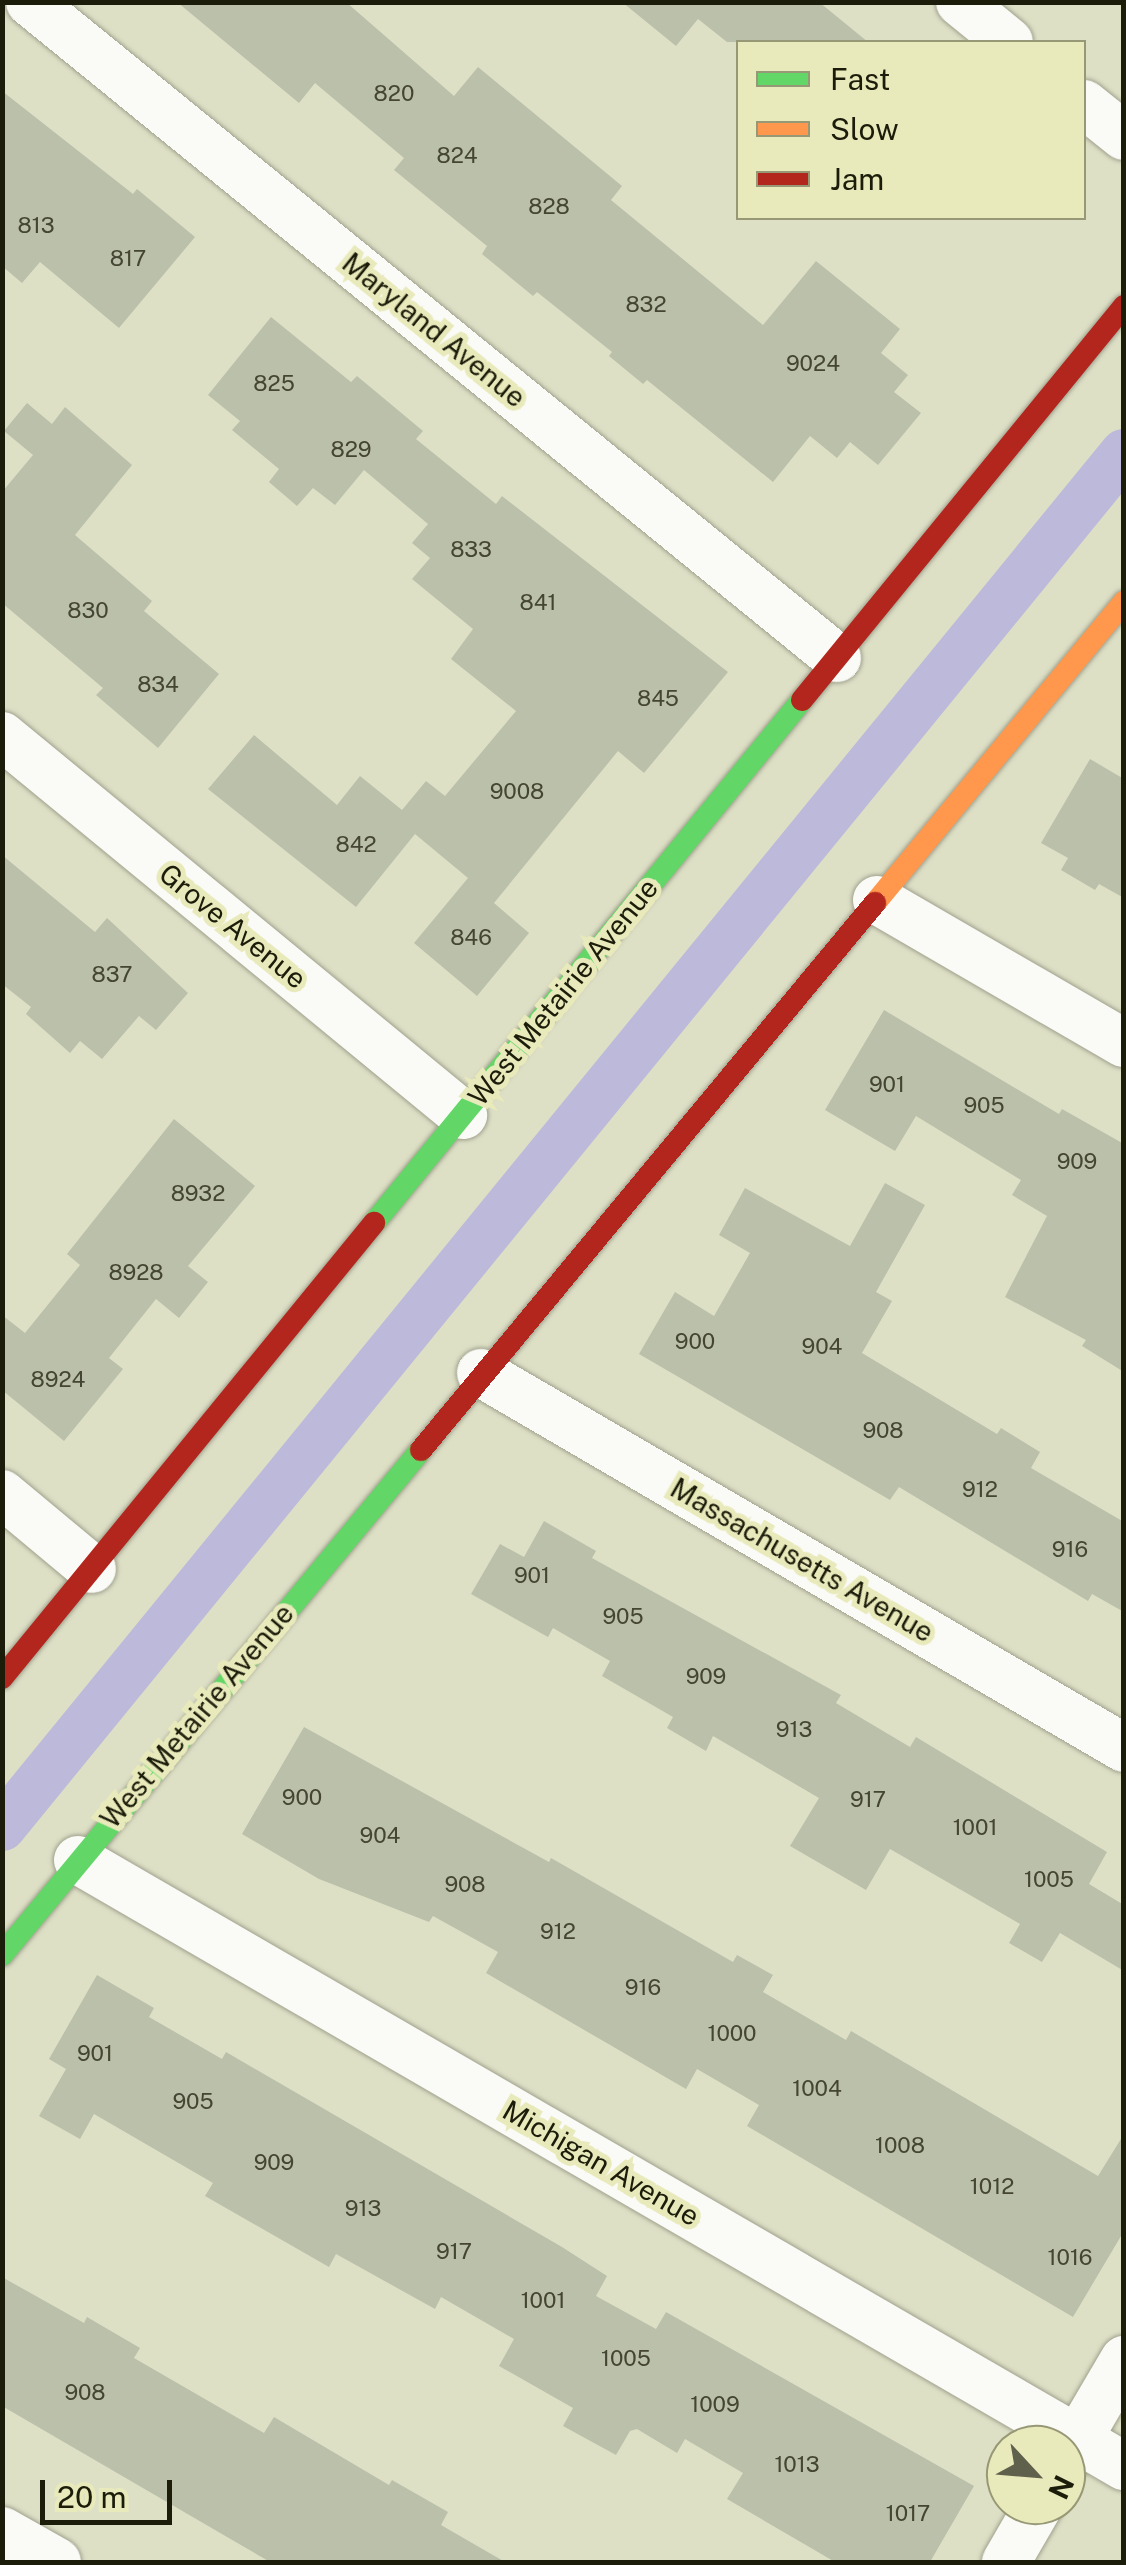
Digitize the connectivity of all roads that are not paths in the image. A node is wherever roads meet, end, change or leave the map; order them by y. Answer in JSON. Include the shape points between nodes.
{"nodes":[{"id":1,"x":30,"y":2,"type":"edge"},
{"id":2,"x":960,"y":2,"type":"edge"},
{"id":3,"x":1007,"y":40,"type":"edge"},
{"id":4,"x":1086,"y":106,"type":"edge"},
{"id":5,"x":1124,"y":136,"type":"edge"},
{"id":6,"x":1124,"y":306,"type":"edge"},
{"id":7,"x":1124,"y":602,"type":"edge"},
{"id":8,"x":837,"y":658,"type":"junction"},
{"id":9,"x":2,"y":736,"type":"edge"},
{"id":10,"x":876,"y":900,"type":"junction"},
{"id":11,"x":1124,"y":1043,"type":"edge"},
{"id":12,"x":463,"y":1115,"type":"junction"},
{"id":13,"x":481,"y":1373,"type":"junction"},
{"id":14,"x":2,"y":1494,"type":"edge"},
{"id":15,"x":92,"y":1569,"type":"junction"},
{"id":16,"x":2,"y":1678,"type":"edge"},
{"id":17,"x":1124,"y":1748,"type":"edge"},
{"id":18,"x":78,"y":1860,"type":"junction"},
{"id":19,"x":2,"y":1955,"type":"edge"},
{"id":20,"x":1124,"y":2360,"type":"edge"},
{"id":21,"x":1031,"y":2425,"type":"edge"},
{"id":22,"x":1086,"y":2425,"type":"edge"},
{"id":23,"x":1086,"y":2454,"type":"edge"},
{"id":24,"x":1124,"y":2466,"type":"edge"},
{"id":25,"x":1027,"y":2525,"type":"edge"},
{"id":26,"x":2,"y":2531,"type":"edge"},
{"id":27,"x":57,"y":2562,"type":"edge"},
{"id":28,"x":1006,"y":2562,"type":"edge"}],
"edges":[{"from":1,"to":8,"type":"street","name":"Maryland Avenue"},
{"from":2,"to":3,"type":"street"},
{"from":4,"to":5,"type":"street"},
{"from":6,"to":8,"type":"main road","name":"West Metairie Avenue"},
{"from":7,"to":10,"type":"main road","name":"West Metairie Avenue"},
{"from":8,"to":12,"type":"main road","name":"West Metairie Avenue"},
{"from":9,"to":12,"type":"street","name":"Grove Avenue"},
{"from":10,"to":11,"type":"street"},
{"from":10,"to":13,"type":"main road","name":"West Metairie Avenue"},
{"from":12,"to":15,"type":"main road","name":"West Metairie Avenue"},
{"from":13,"to":17,"type":"street","name":"Massachusetts Avenue"},
{"from":13,"to":18,"type":"main road","name":"West Metairie Avenue"},
{"from":14,"to":15,"type":"street"},
{"from":15,"to":16,"type":"main road","name":"West Metairie Avenue"},
{"from":18,"to":19,"type":"main road","name":"West Metairie Avenue"},
{"from":18,"to":21,"type":"street","name":"Michigan Avenue"},
{"from":20,"to":22,"type":"street"},
{"from":23,"to":24,"type":"street","name":"Michigan Avenue"},
{"from":25,"to":28,"type":"street"},
{"from":26,"to":27,"type":"street"}]}
